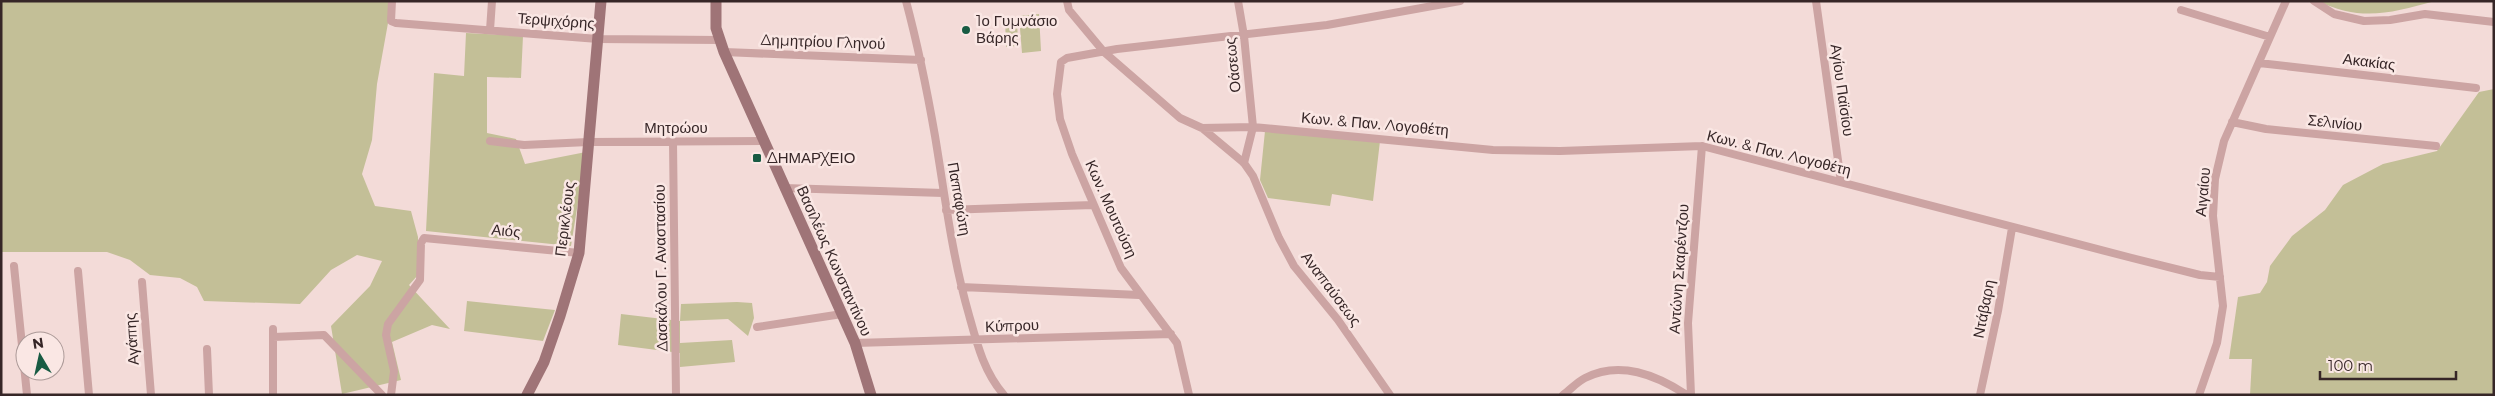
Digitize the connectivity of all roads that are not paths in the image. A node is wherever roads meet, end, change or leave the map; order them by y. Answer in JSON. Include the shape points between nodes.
{"nodes":[{"id":1,"x":392,"y":1,"type":"edge"},
{"id":2,"x":492,"y":1,"type":"edge"},
{"id":3,"x":601,"y":1,"type":"edge"},
{"id":4,"x":716,"y":1,"type":"edge"},
{"id":5,"x":906,"y":1,"type":"edge"},
{"id":6,"x":1067,"y":1,"type":"edge"},
{"id":7,"x":1238,"y":1,"type":"edge"},
{"id":8,"x":1460,"y":1,"type":"edge"},
{"id":9,"x":1816,"y":1,"type":"edge"},
{"id":10,"x":2286,"y":1,"type":"edge"},
{"id":11,"x":2314,"y":1,"type":"edge"},
{"id":12,"x":2181,"y":10,"type":"dead end"},
{"id":13,"x":2494,"y":22,"type":"edge"},
{"id":14,"x":490,"y":30,"type":"junction"},
{"id":15,"x":1244,"y":36,"type":"junction"},
{"id":16,"x":2270,"y":37,"type":"junction"},
{"id":17,"x":598,"y":39,"type":"junction"},
{"id":18,"x":719,"y":40,"type":"junction"},
{"id":19,"x":724,"y":52,"type":"junction"},
{"id":20,"x":1104,"y":52,"type":"junction"},
{"id":21,"x":921,"y":60,"type":"junction"},
{"id":22,"x":2259,"y":63,"type":"junction"},
{"id":23,"x":2476,"y":88,"type":"dead end"},
{"id":24,"x":2232,"y":122,"type":"junction"},
{"id":25,"x":1253,"y":127,"type":"junction"},
{"id":26,"x":1202,"y":128,"type":"junction"},
{"id":27,"x":490,"y":141,"type":"dead end"},
{"id":28,"x":763,"y":141,"type":"junction"},
{"id":29,"x":588,"y":142,"type":"junction"},
{"id":30,"x":673,"y":142,"type":"junction"},
{"id":31,"x":1702,"y":146,"type":"junction"},
{"id":32,"x":2436,"y":146,"type":"dead end"},
{"id":33,"x":1244,"y":163,"type":"junction"},
{"id":34,"x":1841,"y":182,"type":"junction"},
{"id":35,"x":784,"y":188,"type":"junction"},
{"id":36,"x":943,"y":193,"type":"junction"},
{"id":37,"x":1092,"y":205,"type":"junction"},
{"id":38,"x":946,"y":210,"type":"junction"},
{"id":39,"x":2012,"y":228,"type":"junction"},
{"id":40,"x":579,"y":253,"type":"junction"},
{"id":41,"x":14,"y":266,"type":"dead end"},
{"id":42,"x":78,"y":271,"type":"dead end"},
{"id":43,"x":2220,"y":277,"type":"junction"},
{"id":44,"x":142,"y":282,"type":"dead end"},
{"id":45,"x":961,"y":286,"type":"junction"},
{"id":46,"x":1139,"y":295,"type":"junction"},
{"id":47,"x":842,"y":314,"type":"junction"},
{"id":48,"x":757,"y":327,"type":"dead end"},
{"id":49,"x":1171,"y":334,"type":"junction"},
{"id":50,"x":976,"y":341,"type":"junction"},
{"id":51,"x":855,"y":343,"type":"junction"},
{"id":52,"x":208,"y":348,"type":"dead end"},
{"id":53,"x":27,"y":395,"type":"edge"},
{"id":54,"x":89,"y":395,"type":"edge"},
{"id":55,"x":151,"y":395,"type":"edge"},
{"id":56,"x":209,"y":395,"type":"edge"},
{"id":57,"x":273,"y":395,"type":"edge"},
{"id":58,"x":382,"y":395,"type":"edge"},
{"id":59,"x":391,"y":395,"type":"edge"},
{"id":60,"x":528,"y":395,"type":"edge"},
{"id":61,"x":676,"y":395,"type":"edge"},
{"id":62,"x":871,"y":395,"type":"edge"},
{"id":63,"x":1004,"y":395,"type":"edge"},
{"id":64,"x":1189,"y":395,"type":"edge"},
{"id":65,"x":1390,"y":395,"type":"edge"},
{"id":66,"x":1563,"y":395,"type":"edge"},
{"id":67,"x":1687,"y":395,"type":"edge"},
{"id":68,"x":1691,"y":395,"type":"edge"},
{"id":69,"x":1980,"y":395,"type":"edge"},
{"id":70,"x":2199,"y":395,"type":"edge"}],
"edges":[{"from":1,"to":14,"type":"street","name":"Τερψιχόρης","via":[[391,21]]},
{"from":2,"to":14,"type":"street"},
{"from":3,"to":17,"type":"main road","name":"Περικλέους"},
{"from":4,"to":18,"type":"main road","name":"Βασιλέως Κωνσταντίνου"},
{"from":5,"to":21,"type":"street","name":"Παπαφώτη"},
{"from":6,"to":20,"type":"street","via":[[1069,10]]},
{"from":7,"to":15,"type":"street","name":"Οάσεως"},
{"from":8,"to":15,"type":"street"},
{"from":9,"to":34,"type":"street","name":"Αγίου Παϊσίου"},
{"from":10,"to":16,"type":"street","name":"Αιγαίου"},
{"from":11,"to":13,"type":"street","via":[[2334,14],[2364,21],[2425,14]]},
{"from":12,"to":16,"type":"street"},
{"from":14,"to":17,"type":"street","name":"Τερψιχόρης"},
{"from":15,"to":20,"type":"street"},
{"from":15,"to":25,"type":"street","name":"Οάσεως"},
{"from":16,"to":22,"type":"street","name":"Αιγαίου"},
{"from":17,"to":18,"type":"street","name":"Τερψιχόρης"},
{"from":17,"to":29,"type":"main road","name":"Περικλέους"},
{"from":18,"to":19,"type":"main road","name":"Βασιλέως Κωνσταντίνου"},
{"from":19,"to":21,"type":"street","name":"Δημητρίου Γληνού"},
{"from":19,"to":28,"type":"main road","name":"Βασιλέως Κωνσταντίνου"},
{"from":20,"to":26,"type":"street","via":[[1180,118]]},
{"from":20,"to":37,"type":"street","name":"Κων. Μουτούση","via":[[1067,58],[1061,62],[1057,94],[1060,119]]},
{"from":21,"to":36,"type":"street","name":"Παπαφώτη"},
{"from":22,"to":23,"type":"street","name":"Ακακίας"},
{"from":22,"to":24,"type":"street","name":"Αιγαίου"},
{"from":24,"to":32,"type":"street","name":"Σελινίου","via":[[2266,130]]},
{"from":24,"to":43,"type":"street","name":"Αιγαίου","via":[[2215,179],[2213,216]]},
{"from":25,"to":26,"type":"street","name":"Κων. & Παν. Λογοθέτη"},
{"from":25,"to":31,"type":"street","name":"Κων. & Παν. Λογοθέτη","via":[[1493,150]]},
{"from":25,"to":33,"type":"street","name":"Οάσεως"},
{"from":26,"to":33,"type":"street","name":"Αναπαύσεως"},
{"from":27,"to":29,"type":"street","name":"Μητρώου","via":[[524,145]]},
{"from":28,"to":30,"type":"street","name":"Μητρώου"},
{"from":28,"to":35,"type":"main road","name":"Βασιλέως Κωνσταντίνου"},
{"from":29,"to":30,"type":"street","name":"Μητρώου"},
{"from":29,"to":40,"type":"main road","name":"Περικλέους"},
{"from":30,"to":61,"type":"street","name":"Δασκάλου Γ. Αναστασίου"},
{"from":31,"to":34,"type":"street","name":"Κων. & Παν. Λογοθέτη"},
{"from":31,"to":68,"type":"street","name":"Αντώνη Σκαρέντζου","via":[[1688,323]]},
{"from":33,"to":65,"type":"street","name":"Αναπαύσεως","via":[[1294,266],[1338,320]]},
{"from":34,"to":39,"type":"street","name":"Κων. & Παν. Λογοθέτη"},
{"from":35,"to":36,"type":"street"},
{"from":35,"to":47,"type":"main road","name":"Βασιλέως Κωνσταντίνου"},
{"from":36,"to":38,"type":"street","name":"Παπαφώτη"},
{"from":37,"to":38,"type":"street"},
{"from":37,"to":46,"type":"street","name":"Κων. Μουτούση","via":[[1121,268]]},
{"from":38,"to":45,"type":"street","name":"Παπαφώτη"},
{"from":39,"to":43,"type":"street","name":"Κων. & Παν. Λογοθέτη","via":[[2200,275]]},
{"from":39,"to":69,"type":"street","name":"Ντάβαρη"},
{"from":40,"to":59,"type":"street","name":"Αιός","via":[[424,238],[421,243],[420,280],[388,324],[386,335],[394,371]]},
{"from":40,"to":60,"type":"main road","name":"Περικλέους","via":[[544,362]]},
{"from":41,"to":53,"type":"street"},
{"from":42,"to":54,"type":"street"},
{"from":43,"to":70,"type":"street","name":"Αιγαίου","via":[[2223,306],[2217,343]]},
{"from":44,"to":55,"type":"street","name":"Αγάπης"},
{"from":45,"to":46,"type":"street"},
{"from":45,"to":50,"type":"street","name":"Παπαφώτη"},
{"from":46,"to":49,"type":"street","name":"Κων. Μουτούση"},
{"from":47,"to":48,"type":"street"},
{"from":47,"to":51,"type":"main road","name":"Βασιλέως Κωνσταντίνου"},
{"from":49,"to":50,"type":"street","name":"Κύπρου"},
{"from":49,"to":64,"type":"street","name":"Κων. Μουτούση","via":[[1184,366]]},
{"from":50,"to":51,"type":"street","name":"Κύπρου"},
{"from":50,"to":63,"type":"street","name":"Παπαφώτη","via":[[991,380]]},
{"from":51,"to":62,"type":"main road","name":"Βασιλέως Κωνσταντίνου"},
{"from":52,"to":56,"type":"street"},
{"from":57,"to":58,"type":"street","via":[[273,333],[324,335]]},
{"from":66,"to":67,"type":"street","via":[[1585,378],[1607,371],[1636,371],[1662,379]]}]}
